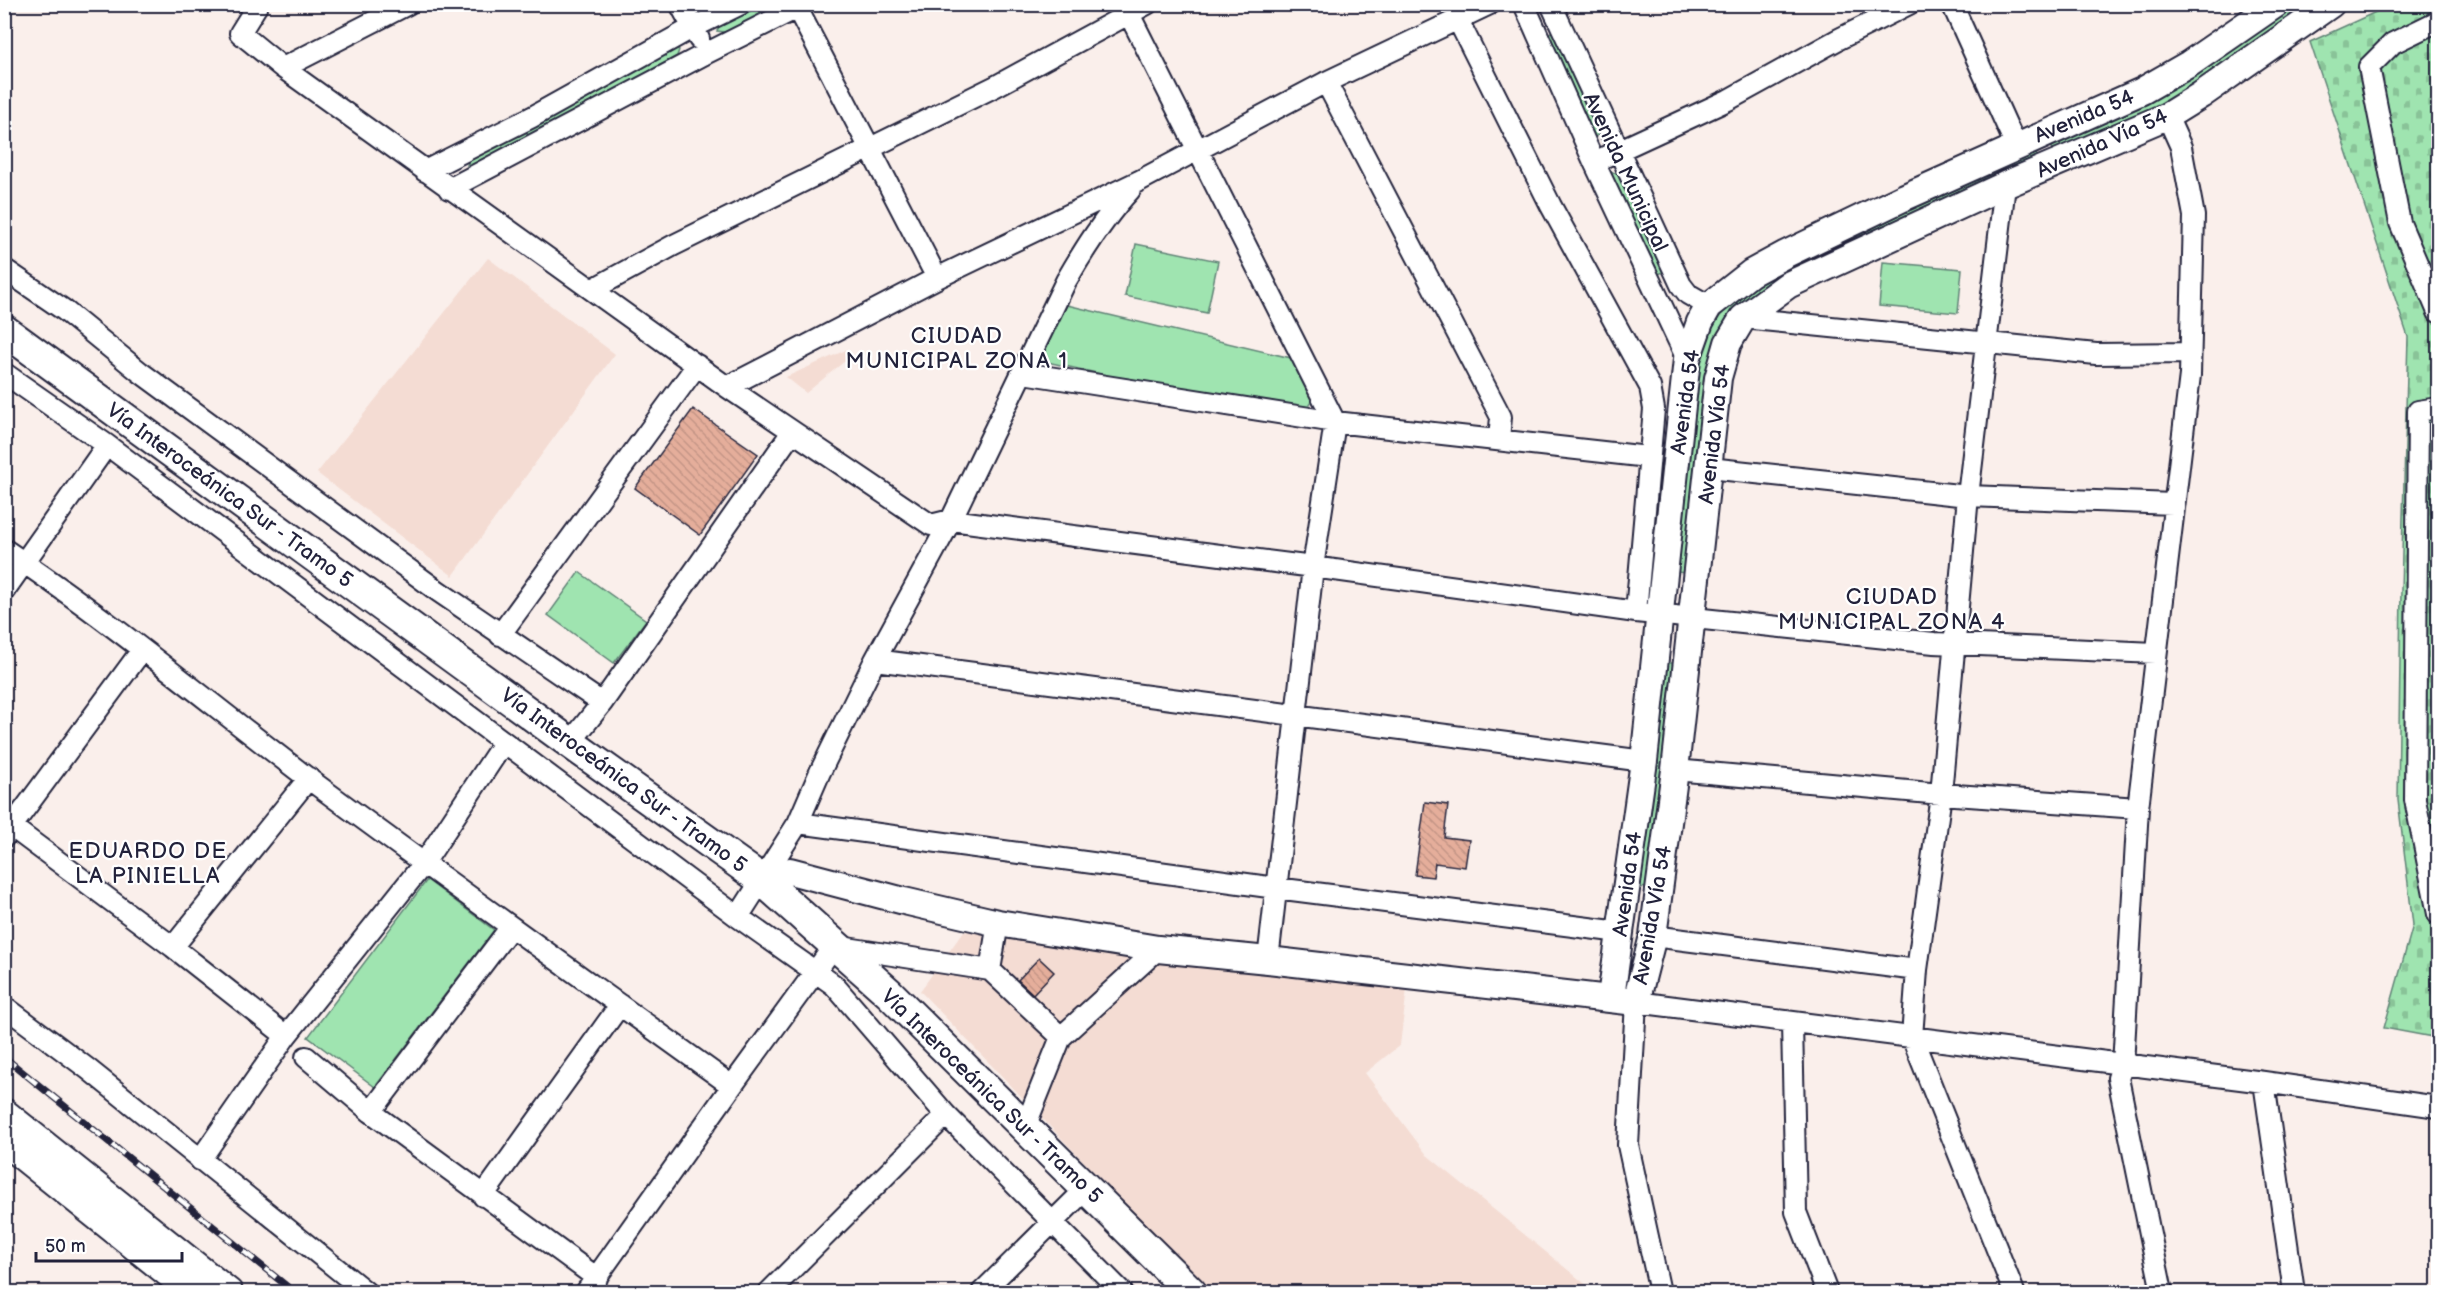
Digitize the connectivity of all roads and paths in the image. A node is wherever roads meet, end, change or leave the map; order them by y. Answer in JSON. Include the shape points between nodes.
{"nodes":[{"id":1,"x":258,"y":4,"type":"edge"},
{"id":2,"x":408,"y":4,"type":"edge"},
{"id":3,"x":680,"y":4,"type":"edge"},
{"id":4,"x":741,"y":4,"type":"edge"},
{"id":5,"x":1147,"y":4,"type":"edge"},
{"id":6,"x":1490,"y":4,"type":"edge"},
{"id":7,"x":1524,"y":4,"type":"edge"},
{"id":8,"x":1909,"y":4,"type":"edge"},
{"id":9,"x":1952,"y":4,"type":"edge"},
{"id":10,"x":2276,"y":4,"type":"edge"},
{"id":11,"x":2331,"y":4,"type":"edge"},
{"id":12,"x":801,"y":6,"type":"edge"},
{"id":13,"x":1553,"y":6,"type":"edge"},
{"id":14,"x":1126,"y":9,"type":"edge"},
{"id":15,"x":1458,"y":20,"type":"junction"},
{"id":16,"x":2439,"y":21,"type":"edge"},
{"id":17,"x":692,"y":28,"type":"junction"},
{"id":18,"x":707,"y":52,"type":"junction"},
{"id":19,"x":283,"y":68,"type":"junction"},
{"id":20,"x":1326,"y":82,"type":"junction"},
{"id":21,"x":2167,"y":116,"type":"junction"},
{"id":22,"x":2016,"y":146,"type":"junction"},
{"id":23,"x":868,"y":150,"type":"junction"},
{"id":24,"x":1199,"y":150,"type":"junction"},
{"id":25,"x":1617,"y":150,"type":"junction"},
{"id":26,"x":1594,"y":162,"type":"junction"},
{"id":27,"x":425,"y":171,"type":"junction"},
{"id":28,"x":1138,"y":181,"type":"junction"},
{"id":29,"x":2005,"y":185,"type":"junction"},
{"id":30,"x":449,"y":189,"type":"junction"},
{"id":31,"x":4,"y":269,"type":"edge"},
{"id":32,"x":937,"y":278,"type":"junction"},
{"id":33,"x":593,"y":289,"type":"junction"},
{"id":34,"x":1709,"y":306,"type":"junction"},
{"id":35,"x":2439,"y":312,"type":"edge"},
{"id":36,"x":1743,"y":318,"type":"junction"},
{"id":37,"x":4,"y":330,"type":"edge"},
{"id":38,"x":1987,"y":341,"type":"junction"},
{"id":39,"x":2190,"y":353,"type":"junction"},
{"id":40,"x":1687,"y":359,"type":"junction"},
{"id":41,"x":697,"y":365,"type":"junction"},
{"id":42,"x":4,"y":373,"type":"edge"},
{"id":43,"x":1023,"y":374,"type":"junction"},
{"id":44,"x":727,"y":387,"type":"junction"},
{"id":45,"x":2439,"y":408,"type":"edge"},
{"id":46,"x":1335,"y":422,"type":"junction"},
{"id":47,"x":792,"y":432,"type":"junction"},
{"id":48,"x":1499,"y":440,"type":"junction"},
{"id":49,"x":107,"y":445,"type":"junction"},
{"id":50,"x":1648,"y":457,"type":"junction"},
{"id":51,"x":1709,"y":468,"type":"junction"},
{"id":52,"x":1968,"y":496,"type":"junction"},
{"id":53,"x":2173,"y":504,"type":"junction"},
{"id":54,"x":951,"y":520,"type":"junction"},
{"id":55,"x":4,"y":549,"type":"edge"},
{"id":56,"x":24,"y":562,"type":"junction"},
{"id":57,"x":1313,"y":567,"type":"junction"},
{"id":58,"x":4,"y":591,"type":"edge"},
{"id":59,"x":1648,"y":613,"type":"junction"},
{"id":60,"x":1692,"y":618,"type":"junction"},
{"id":61,"x":501,"y":634,"type":"junction"},
{"id":62,"x":1954,"y":644,"type":"junction"},
{"id":63,"x":142,"y":650,"type":"junction"},
{"id":64,"x":2156,"y":653,"type":"junction"},
{"id":65,"x":876,"y":660,"type":"junction"},
{"id":66,"x":602,"y":702,"type":"junction"},
{"id":67,"x":1296,"y":716,"type":"junction"},
{"id":68,"x":504,"y":742,"type":"junction"},
{"id":69,"x":570,"y":743,"type":"junction"},
{"id":70,"x":1644,"y":761,"type":"junction"},
{"id":71,"x":1675,"y":770,"type":"junction"},
{"id":72,"x":309,"y":778,"type":"junction"},
{"id":73,"x":1941,"y":794,"type":"junction"},
{"id":74,"x":2138,"y":808,"type":"junction"},
{"id":75,"x":798,"y":823,"type":"junction"},
{"id":76,"x":8,"y":832,"type":"edge"},
{"id":77,"x":424,"y":863,"type":"junction"},
{"id":78,"x":762,"y":880,"type":"junction"},
{"id":79,"x":1276,"y":888,"type":"junction"},
{"id":80,"x":2439,"y":914,"type":"edge"},
{"id":81,"x":738,"y":917,"type":"junction"},
{"id":82,"x":998,"y":923,"type":"junction"},
{"id":83,"x":510,"y":928,"type":"junction"},
{"id":84,"x":1620,"y":932,"type":"junction"},
{"id":85,"x":1653,"y":936,"type":"junction"},
{"id":86,"x":834,"y":946,"type":"junction"},
{"id":87,"x":173,"y":947,"type":"junction"},
{"id":88,"x":1158,"y":950,"type":"junction"},
{"id":89,"x":1268,"y":960,"type":"junction"},
{"id":90,"x":990,"y":970,"type":"junction"},
{"id":91,"x":1917,"y":970,"type":"junction"},
{"id":92,"x":816,"y":974,"type":"junction"},
{"id":93,"x":1624,"y":1000,"type":"junction"},
{"id":94,"x":620,"y":1005,"type":"junction"},
{"id":95,"x":4,"y":1006,"type":"edge"},
{"id":96,"x":1792,"y":1023,"type":"junction"},
{"id":97,"x":286,"y":1036,"type":"junction"},
{"id":98,"x":1061,"y":1037,"type":"junction"},
{"id":99,"x":1912,"y":1037,"type":"junction"},
{"id":100,"x":306,"y":1057,"type":"dead end"},
{"id":101,"x":2123,"y":1065,"type":"junction"},
{"id":102,"x":2264,"y":1082,"type":"junction"},
{"id":103,"x":732,"y":1086,"type":"junction"},
{"id":104,"x":2439,"y":1107,"type":"edge"},
{"id":105,"x":4,"y":1112,"type":"edge"},
{"id":106,"x":371,"y":1112,"type":"junction"},
{"id":107,"x":946,"y":1115,"type":"junction"},
{"id":108,"x":1025,"y":1127,"type":"junction"},
{"id":109,"x":4,"y":1142,"type":"edge"},
{"id":110,"x":200,"y":1160,"type":"junction"},
{"id":111,"x":1087,"y":1188,"type":"junction"},
{"id":112,"x":483,"y":1196,"type":"junction"},
{"id":113,"x":1052,"y":1222,"type":"junction"},
{"id":114,"x":591,"y":1285,"type":"edge"},
{"id":115,"x":191,"y":1293,"type":"edge"},
{"id":116,"x":229,"y":1293,"type":"edge"},
{"id":117,"x":366,"y":1293,"type":"edge"},
{"id":118,"x":769,"y":1293,"type":"edge"},
{"id":119,"x":982,"y":1293,"type":"edge"},
{"id":120,"x":1122,"y":1293,"type":"edge"},
{"id":121,"x":1191,"y":1293,"type":"edge"},
{"id":122,"x":1660,"y":1293,"type":"edge"},
{"id":123,"x":1827,"y":1293,"type":"edge"},
{"id":124,"x":2014,"y":1293,"type":"edge"},
{"id":125,"x":2162,"y":1293,"type":"edge"},
{"id":126,"x":2294,"y":1293,"type":"edge"}],
"edges":[{"from":1,"to":19,"type":"street","via":[[240,33]]},
{"from":2,"to":19,"type":"street"},
{"from":3,"to":17,"type":"street"},
{"from":4,"to":17,"type":"street"},
{"from":5,"to":14,"type":"street"},
{"from":6,"to":15,"type":"street"},
{"from":7,"to":26,"type":"street","name":"Avenida Municipal"},
{"from":8,"to":25,"type":"street","via":[[1728,100]]},
{"from":9,"to":22,"type":"street"},
{"from":10,"to":22,"type":"main road","name":"Avenida 54","via":[[2142,91]]},
{"from":11,"to":21,"type":"main road","name":"Avenida Vía 54"},
{"from":12,"to":18,"type":"street"},
{"from":12,"to":23,"type":"street"},
{"from":13,"to":25,"type":"street","name":"Avenida Municipal"},
{"from":14,"to":23,"type":"street","via":[[996,86]]},
{"from":14,"to":24,"type":"street"},
{"from":15,"to":20,"type":"street"},
{"from":15,"to":50,"type":"street","via":[[1551,206],[1650,387],[1654,409]]},
{"from":16,"to":35,"type":"street","via":[[2393,43],[2369,67],[2400,223]]},
{"from":17,"to":18,"type":"street"},
{"from":17,"to":27,"type":"street"},
{"from":18,"to":30,"type":"street"},
{"from":19,"to":27,"type":"street"},
{"from":20,"to":24,"type":"street"},
{"from":20,"to":48,"type":"street","via":[[1501,417]]},
{"from":21,"to":29,"type":"main road","name":"Avenida Vía 54"},
{"from":21,"to":39,"type":"street","via":[[2181,147],[2194,216]]},
{"from":22,"to":34,"type":"main road","name":"Avenida 54","via":[[1786,254],[1751,273]]},
{"from":23,"to":32,"type":"street"},
{"from":23,"to":33,"type":"street","via":[[674,244]]},
{"from":24,"to":28,"type":"street"},
{"from":24,"to":46,"type":"street"},
{"from":25,"to":26,"type":"street"},
{"from":25,"to":34,"type":"street","name":"Avenida Municipal","via":[[1681,285]]},
{"from":26,"to":40,"type":"street","name":"Avenida Municipal"},
{"from":27,"to":30,"type":"street"},
{"from":28,"to":32,"type":"street"},
{"from":28,"to":43,"type":"street","via":[[1087,244]]},
{"from":29,"to":36,"type":"main road","name":"Avenida Vía 54","via":[[1788,285]]},
{"from":29,"to":38,"type":"street"},
{"from":30,"to":33,"type":"street"},
{"from":31,"to":61,"type":"street"},
{"from":32,"to":44,"type":"street"},
{"from":33,"to":41,"type":"street"},
{"from":34,"to":40,"type":"main road","name":"Avenida 54"},
{"from":36,"to":38,"type":"street"},
{"from":36,"to":51,"type":"main road","name":"Avenida Vía 54","via":[[1722,360]]},
{"from":37,"to":69,"type":"highway","name":"Vía Interoceánica Sur - Tramo 5"},
{"from":38,"to":39,"type":"street","via":[[2096,354]]},
{"from":38,"to":52,"type":"street"},
{"from":39,"to":53,"type":"street"},
{"from":40,"to":59,"type":"main road","name":"Avenida 54"},
{"from":41,"to":44,"type":"street"},
{"from":41,"to":61,"type":"street"},
{"from":42,"to":49,"type":"street"},
{"from":43,"to":46,"type":"street"},
{"from":43,"to":54,"type":"street"},
{"from":44,"to":47,"type":"street"},
{"from":45,"to":80,"type":"street","via":[[2418,411],[2415,800]]},
{"from":46,"to":48,"type":"street"},
{"from":46,"to":57,"type":"street"},
{"from":47,"to":54,"type":"street","via":[[931,525]]},
{"from":47,"to":66,"type":"street"},
{"from":48,"to":50,"type":"street"},
{"from":49,"to":56,"type":"street"},
{"from":49,"to":68,"type":"street"},
{"from":50,"to":59,"type":"street"},
{"from":51,"to":52,"type":"street"},
{"from":51,"to":60,"type":"main road","name":"Avenida Vía 54"},
{"from":52,"to":53,"type":"street"},
{"from":52,"to":62,"type":"street"},
{"from":53,"to":64,"type":"street"},
{"from":54,"to":57,"type":"street"},
{"from":54,"to":65,"type":"street"},
{"from":55,"to":56,"type":"street"},
{"from":56,"to":58,"type":"street"},
{"from":56,"to":63,"type":"street"},
{"from":57,"to":59,"type":"street"},
{"from":57,"to":67,"type":"street"},
{"from":59,"to":60,"type":"street"},
{"from":59,"to":70,"type":"main road","name":"Avenida 54"},
{"from":60,"to":62,"type":"street"},
{"from":60,"to":71,"type":"main road","name":"Avenida Vía 54"},
{"from":61,"to":66,"type":"street"},
{"from":62,"to":64,"type":"street"},
{"from":62,"to":73,"type":"street"},
{"from":63,"to":72,"type":"street"},
{"from":63,"to":76,"type":"street"},
{"from":64,"to":74,"type":"street"},
{"from":65,"to":67,"type":"street"},
{"from":65,"to":75,"type":"street"},
{"from":66,"to":69,"type":"street"},
{"from":67,"to":70,"type":"street"},
{"from":67,"to":79,"type":"street"},
{"from":68,"to":77,"type":"street"},
{"from":68,"to":81,"type":"street"},
{"from":69,"to":78,"type":"highway","name":"Vía Interoceánica Sur - Tramo 5"},
{"from":70,"to":84,"type":"main road","name":"Avenida 54"},
{"from":71,"to":73,"type":"street"},
{"from":71,"to":85,"type":"main road","name":"Avenida Vía 54"},
{"from":72,"to":77,"type":"street"},
{"from":72,"to":87,"type":"street"},
{"from":73,"to":74,"type":"street"},
{"from":73,"to":91,"type":"street"},
{"from":74,"to":101,"type":"street"},
{"from":75,"to":78,"type":"street"},
{"from":75,"to":79,"type":"street"},
{"from":76,"to":87,"type":"street"},
{"from":77,"to":83,"type":"street"},
{"from":77,"to":97,"type":"street"},
{"from":78,"to":81,"type":"street"},
{"from":78,"to":82,"type":"main road","via":[[790,871]]},
{"from":78,"to":86,"type":"highway","name":"Vía Interoceánica Sur - Tramo 5"},
{"from":79,"to":84,"type":"street"},
{"from":79,"to":89,"type":"street"},
{"from":81,"to":92,"type":"street"},
{"from":82,"to":88,"type":"main road"},
{"from":82,"to":90,"type":"street"},
{"from":83,"to":94,"type":"street"},
{"from":83,"to":106,"type":"street"},
{"from":84,"to":93,"type":"main road","name":"Avenida 54"},
{"from":85,"to":91,"type":"street"},
{"from":85,"to":93,"type":"main road","name":"Avenida Vía 54"},
{"from":86,"to":90,"type":"street"},
{"from":86,"to":92,"type":"street"},
{"from":86,"to":108,"type":"highway","name":"Vía Interoceánica Sur - Tramo 5","via":[[889,993]]},
{"from":87,"to":97,"type":"street"},
{"from":88,"to":89,"type":"main road"},
{"from":88,"to":98,"type":"street"},
{"from":89,"to":93,"type":"main road"},
{"from":90,"to":98,"type":"street"},
{"from":91,"to":99,"type":"street"},
{"from":92,"to":103,"type":"street"},
{"from":92,"to":107,"type":"street","via":[[834,985]]},
{"from":93,"to":96,"type":"street"},
{"from":93,"to":122,"type":"street","via":[[1628,1144]]},
{"from":94,"to":103,"type":"street"},
{"from":94,"to":112,"type":"street"},
{"from":95,"to":110,"type":"street"},
{"from":96,"to":99,"type":"street"},
{"from":96,"to":123,"type":"street","via":[[1796,1212]]},
{"from":97,"to":110,"type":"street"},
{"from":98,"to":108,"type":"street"},
{"from":99,"to":101,"type":"street"},
{"from":99,"to":124,"type":"street"},
{"from":100,"to":106,"type":"street"},
{"from":101,"to":102,"type":"street"},
{"from":101,"to":125,"type":"street","via":[[2118,1078]]},
{"from":102,"to":104,"type":"street"},
{"from":102,"to":126,"type":"street"},
{"from":103,"to":114,"type":"street"},
{"from":105,"to":116,"type":"main road"},
{"from":106,"to":112,"type":"street"},
{"from":107,"to":113,"type":"street"},
{"from":107,"to":118,"type":"street"},
{"from":108,"to":111,"type":"highway","name":"Vía Interoceánica Sur - Tramo 5"},
{"from":109,"to":115,"type":"main road"},
{"from":110,"to":117,"type":"street"},
{"from":111,"to":113,"type":"street"},
{"from":111,"to":121,"type":"highway","name":"Vía Interoceánica Sur - Tramo 5"},
{"from":112,"to":114,"type":"street"},
{"from":113,"to":119,"type":"street"},
{"from":113,"to":120,"type":"street"}]}
